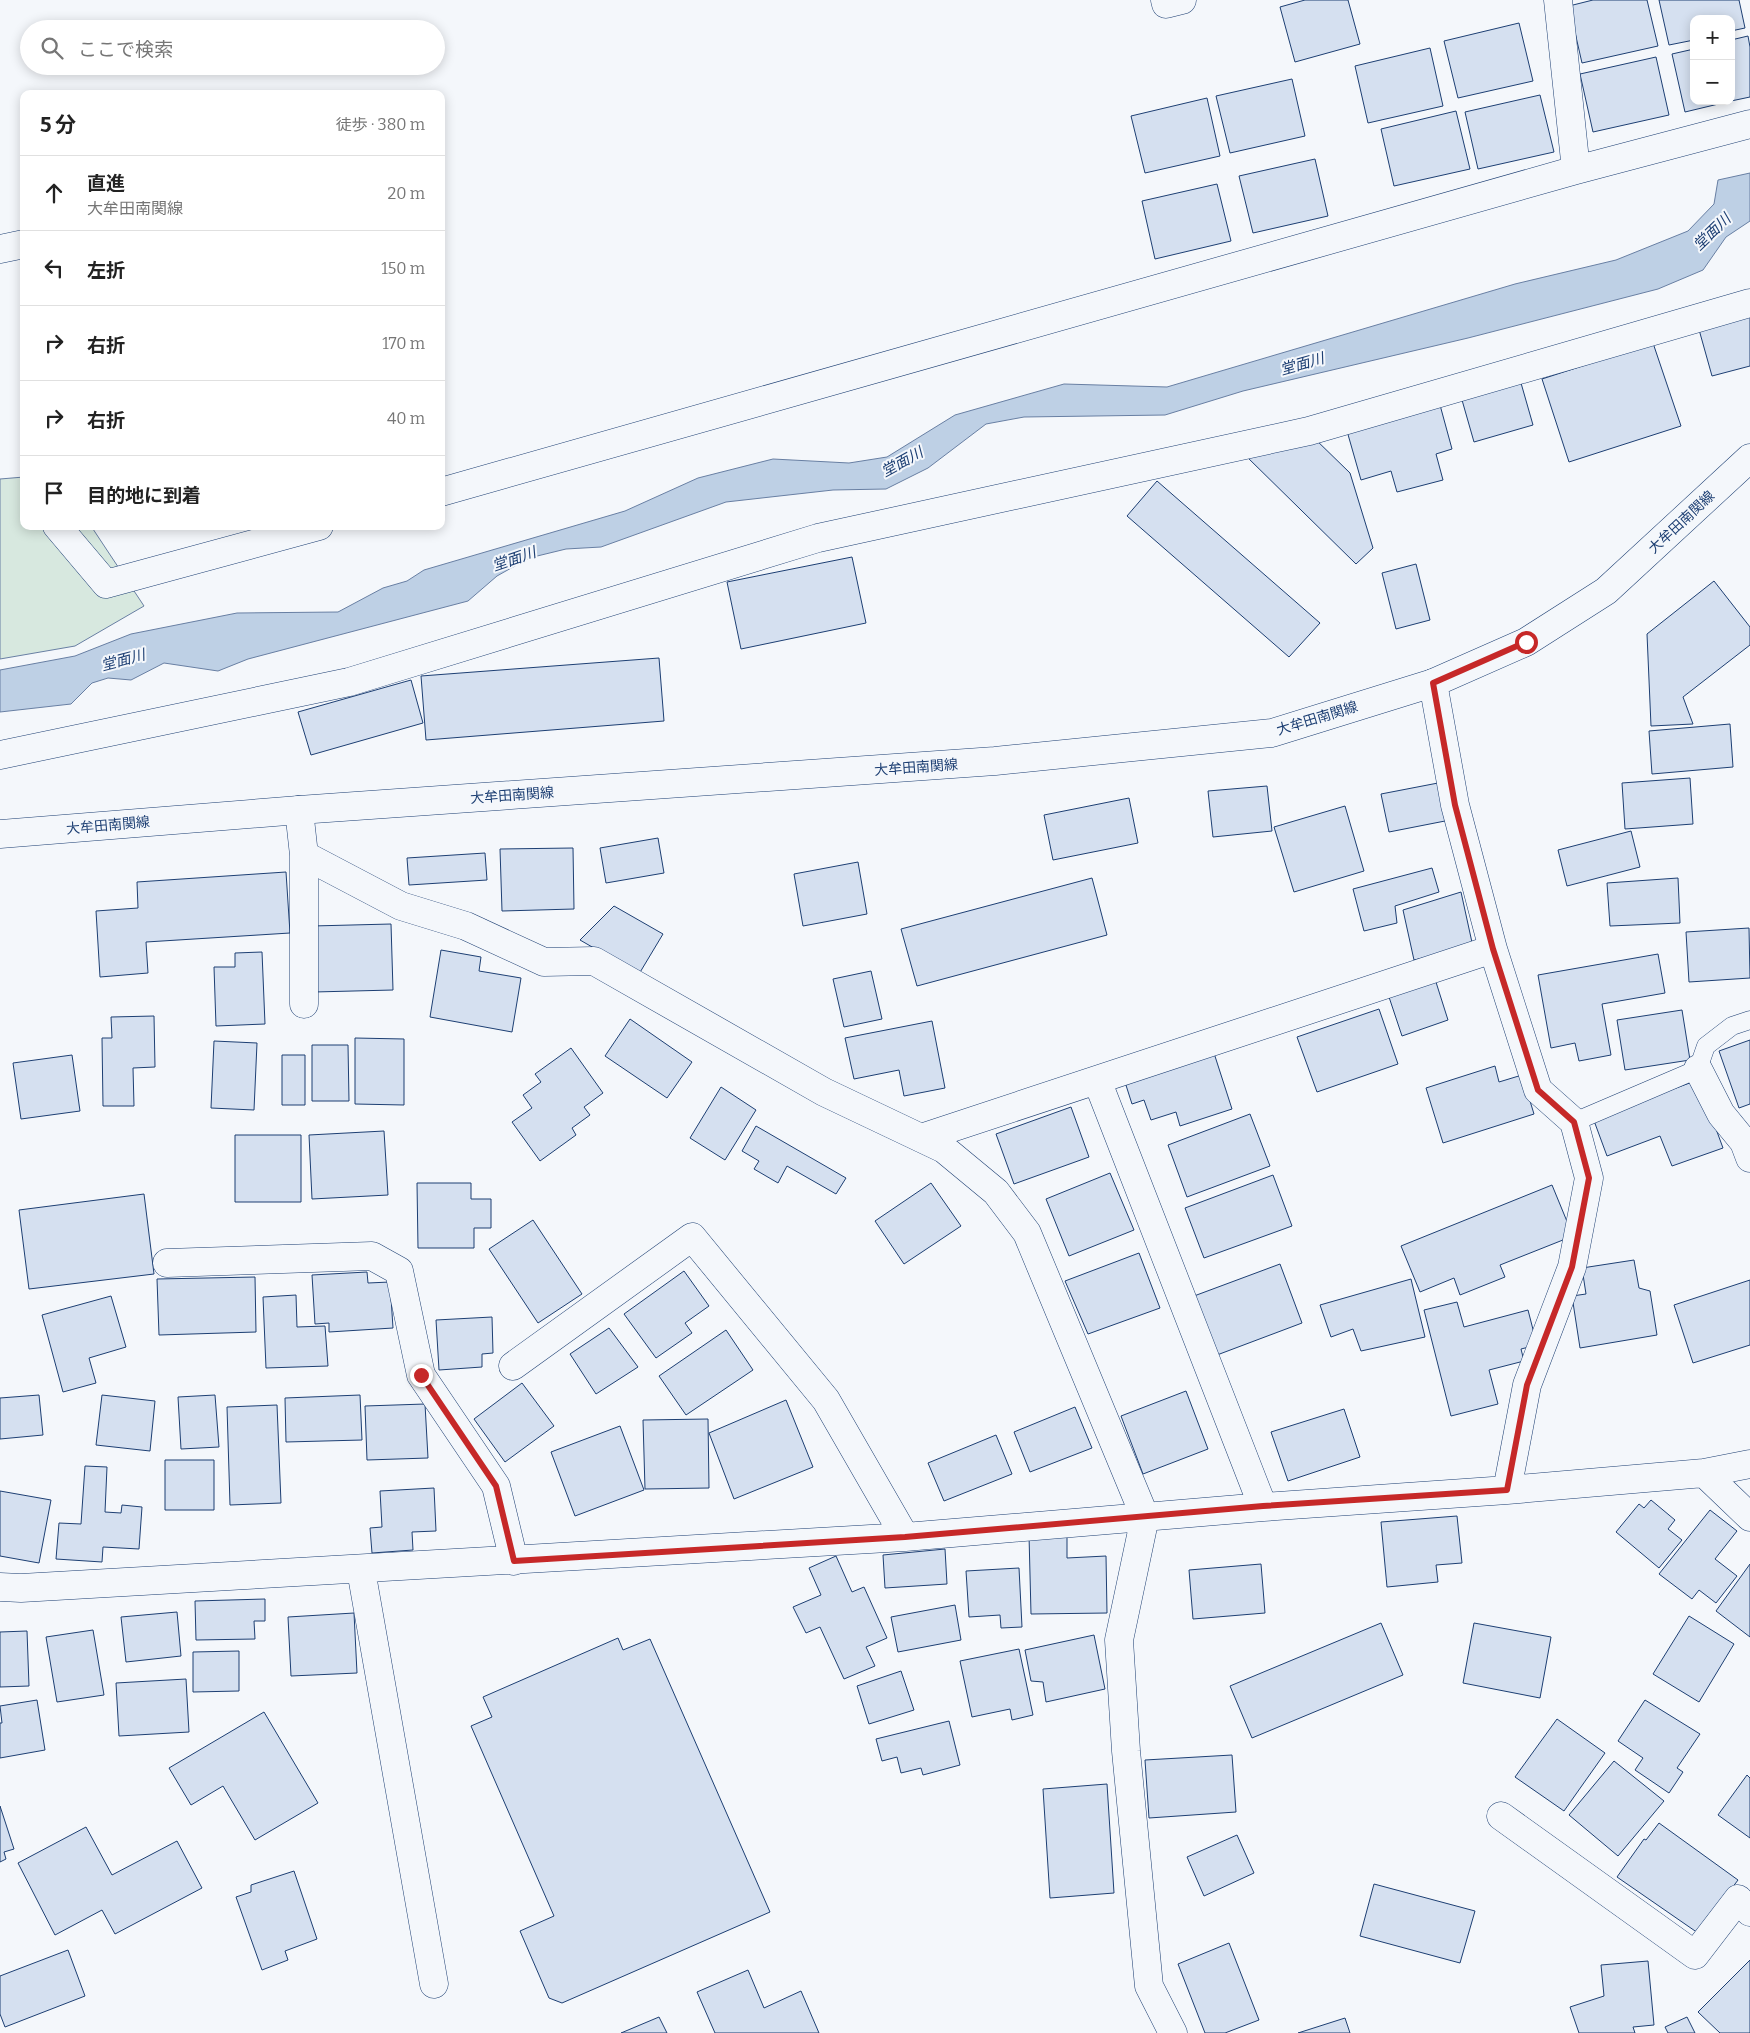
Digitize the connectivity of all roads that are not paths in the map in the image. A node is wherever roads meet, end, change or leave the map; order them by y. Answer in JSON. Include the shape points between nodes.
{"nodes":[{"id":1,"x":1165,"y":0,"type":"edge"},
{"id":2,"x":1182,"y":0,"type":"edge"},
{"id":3,"x":1558,"y":0,"type":"edge"},
{"id":4,"x":1750,"y":124,"type":"edge"},
{"id":5,"x":1576,"y":170,"type":"junction"},
{"id":6,"x":20,"y":245,"type":"edge"},
{"id":7,"x":0,"y":249,"type":"edge"},
{"id":8,"x":1750,"y":303,"type":"edge"},
{"id":9,"x":1750,"y":458,"type":"edge"},
{"id":10,"x":445,"y":491,"type":"edge"},
{"id":11,"x":61,"y":530,"type":"edge"},
{"id":12,"x":304,"y":530,"type":"edge"},
{"id":13,"x":1433,"y":683,"type":"junction"},
{"id":14,"x":0,"y":755,"type":"edge"},
{"id":15,"x":299,"y":810,"type":"junction"},
{"id":16,"x":0,"y":834,"type":"edge"},
{"id":17,"x":304,"y":855,"type":"junction"},
{"id":18,"x":1493,"y":949,"type":"junction"},
{"id":19,"x":304,"y":1004,"type":"dead end"},
{"id":20,"x":1750,"y":1020,"type":"edge"},
{"id":21,"x":1698,"y":1069,"type":"junction"},
{"id":22,"x":1097,"y":1080,"type":"junction"},
{"id":23,"x":1574,"y":1122,"type":"junction"},
{"id":24,"x":921,"y":1138,"type":"junction"},
{"id":25,"x":1750,"y":1158,"type":"edge"},
{"id":26,"x":166,"y":1263,"type":"dead end"},
{"id":27,"x":513,"y":1366,"type":"dead end"},
{"id":28,"x":1750,"y":1464,"type":"edge"},
{"id":29,"x":1704,"y":1473,"type":"junction"},
{"id":30,"x":1507,"y":1490,"type":"junction"},
{"id":31,"x":1263,"y":1506,"type":"junction"},
{"id":32,"x":1145,"y":1517,"type":"junction"},
{"id":33,"x":1750,"y":1517,"type":"edge"},
{"id":34,"x":905,"y":1537,"type":"junction"},
{"id":35,"x":514,"y":1561,"type":"junction"},
{"id":36,"x":360,"y":1570,"type":"junction"},
{"id":37,"x":0,"y":1587,"type":"edge"},
{"id":38,"x":1501,"y":1816,"type":"dead end"},
{"id":39,"x":1750,"y":1912,"type":"edge"},
{"id":40,"x":434,"y":1984,"type":"dead end"},
{"id":41,"x":1173,"y":2033,"type":"edge"}],
"edges":[{"from":1,"to":2,"type":"street","via":[[1166,4]]},
{"from":3,"to":5,"type":"street"},
{"from":4,"to":5,"type":"street"},
{"from":5,"to":10,"type":"street"},
{"from":6,"to":7,"type":"street"},
{"from":8,"to":14,"type":"street","via":[[1309,431],[818,538],[349,682]]},
{"from":9,"to":13,"type":"street","name":"大牟田南関線","via":[[1606,591],[1526,642]]},
{"from":11,"to":12,"type":"street","via":[[106,584]]},
{"from":13,"to":15,"type":"street","name":"大牟田南関線","via":[[1272,733],[995,761]]},
{"from":13,"to":18,"type":"street","via":[[1455,805]]},
{"from":15,"to":16,"type":"street","name":"大牟田南関線"},
{"from":15,"to":17,"type":"street"},
{"from":17,"to":19,"type":"street"},
{"from":17,"to":24,"type":"street","via":[[402,906],[466,926],[544,962],[594,960],[824,1092]]},
{"from":18,"to":22,"type":"street"},
{"from":18,"to":23,"type":"street","via":[[1538,1090]]},
{"from":20,"to":21,"type":"lane","via":[[1732,1026],[1706,1046]]},
{"from":21,"to":23,"type":"lane"},
{"from":21,"to":25,"type":"street","via":[[1721,1114],[1744,1142]]},
{"from":22,"to":24,"type":"street"},
{"from":22,"to":31,"type":"street"},
{"from":23,"to":30,"type":"street","via":[[1589,1178],[1572,1267],[1527,1385]]},
{"from":24,"to":32,"type":"street","via":[[944,1149],[996,1192],[1027,1233]]},
{"from":26,"to":35,"type":"street","via":[[372,1256],[399,1271],[421,1375],[496,1486]]},
{"from":27,"to":34,"type":"street","via":[[692,1237],[826,1400]]},
{"from":28,"to":29,"type":"street"},
{"from":29,"to":30,"type":"street"},
{"from":29,"to":33,"type":"street"},
{"from":30,"to":31,"type":"street"},
{"from":31,"to":32,"type":"street"},
{"from":32,"to":34,"type":"street"},
{"from":32,"to":41,"type":"street","via":[[1119,1640],[1126,1752],[1149,1986]]},
{"from":34,"to":35,"type":"street"},
{"from":35,"to":36,"type":"street"},
{"from":36,"to":37,"type":"street"},
{"from":36,"to":40,"type":"street"},
{"from":38,"to":39,"type":"street","via":[[1696,1955],[1738,1899]]}]}
